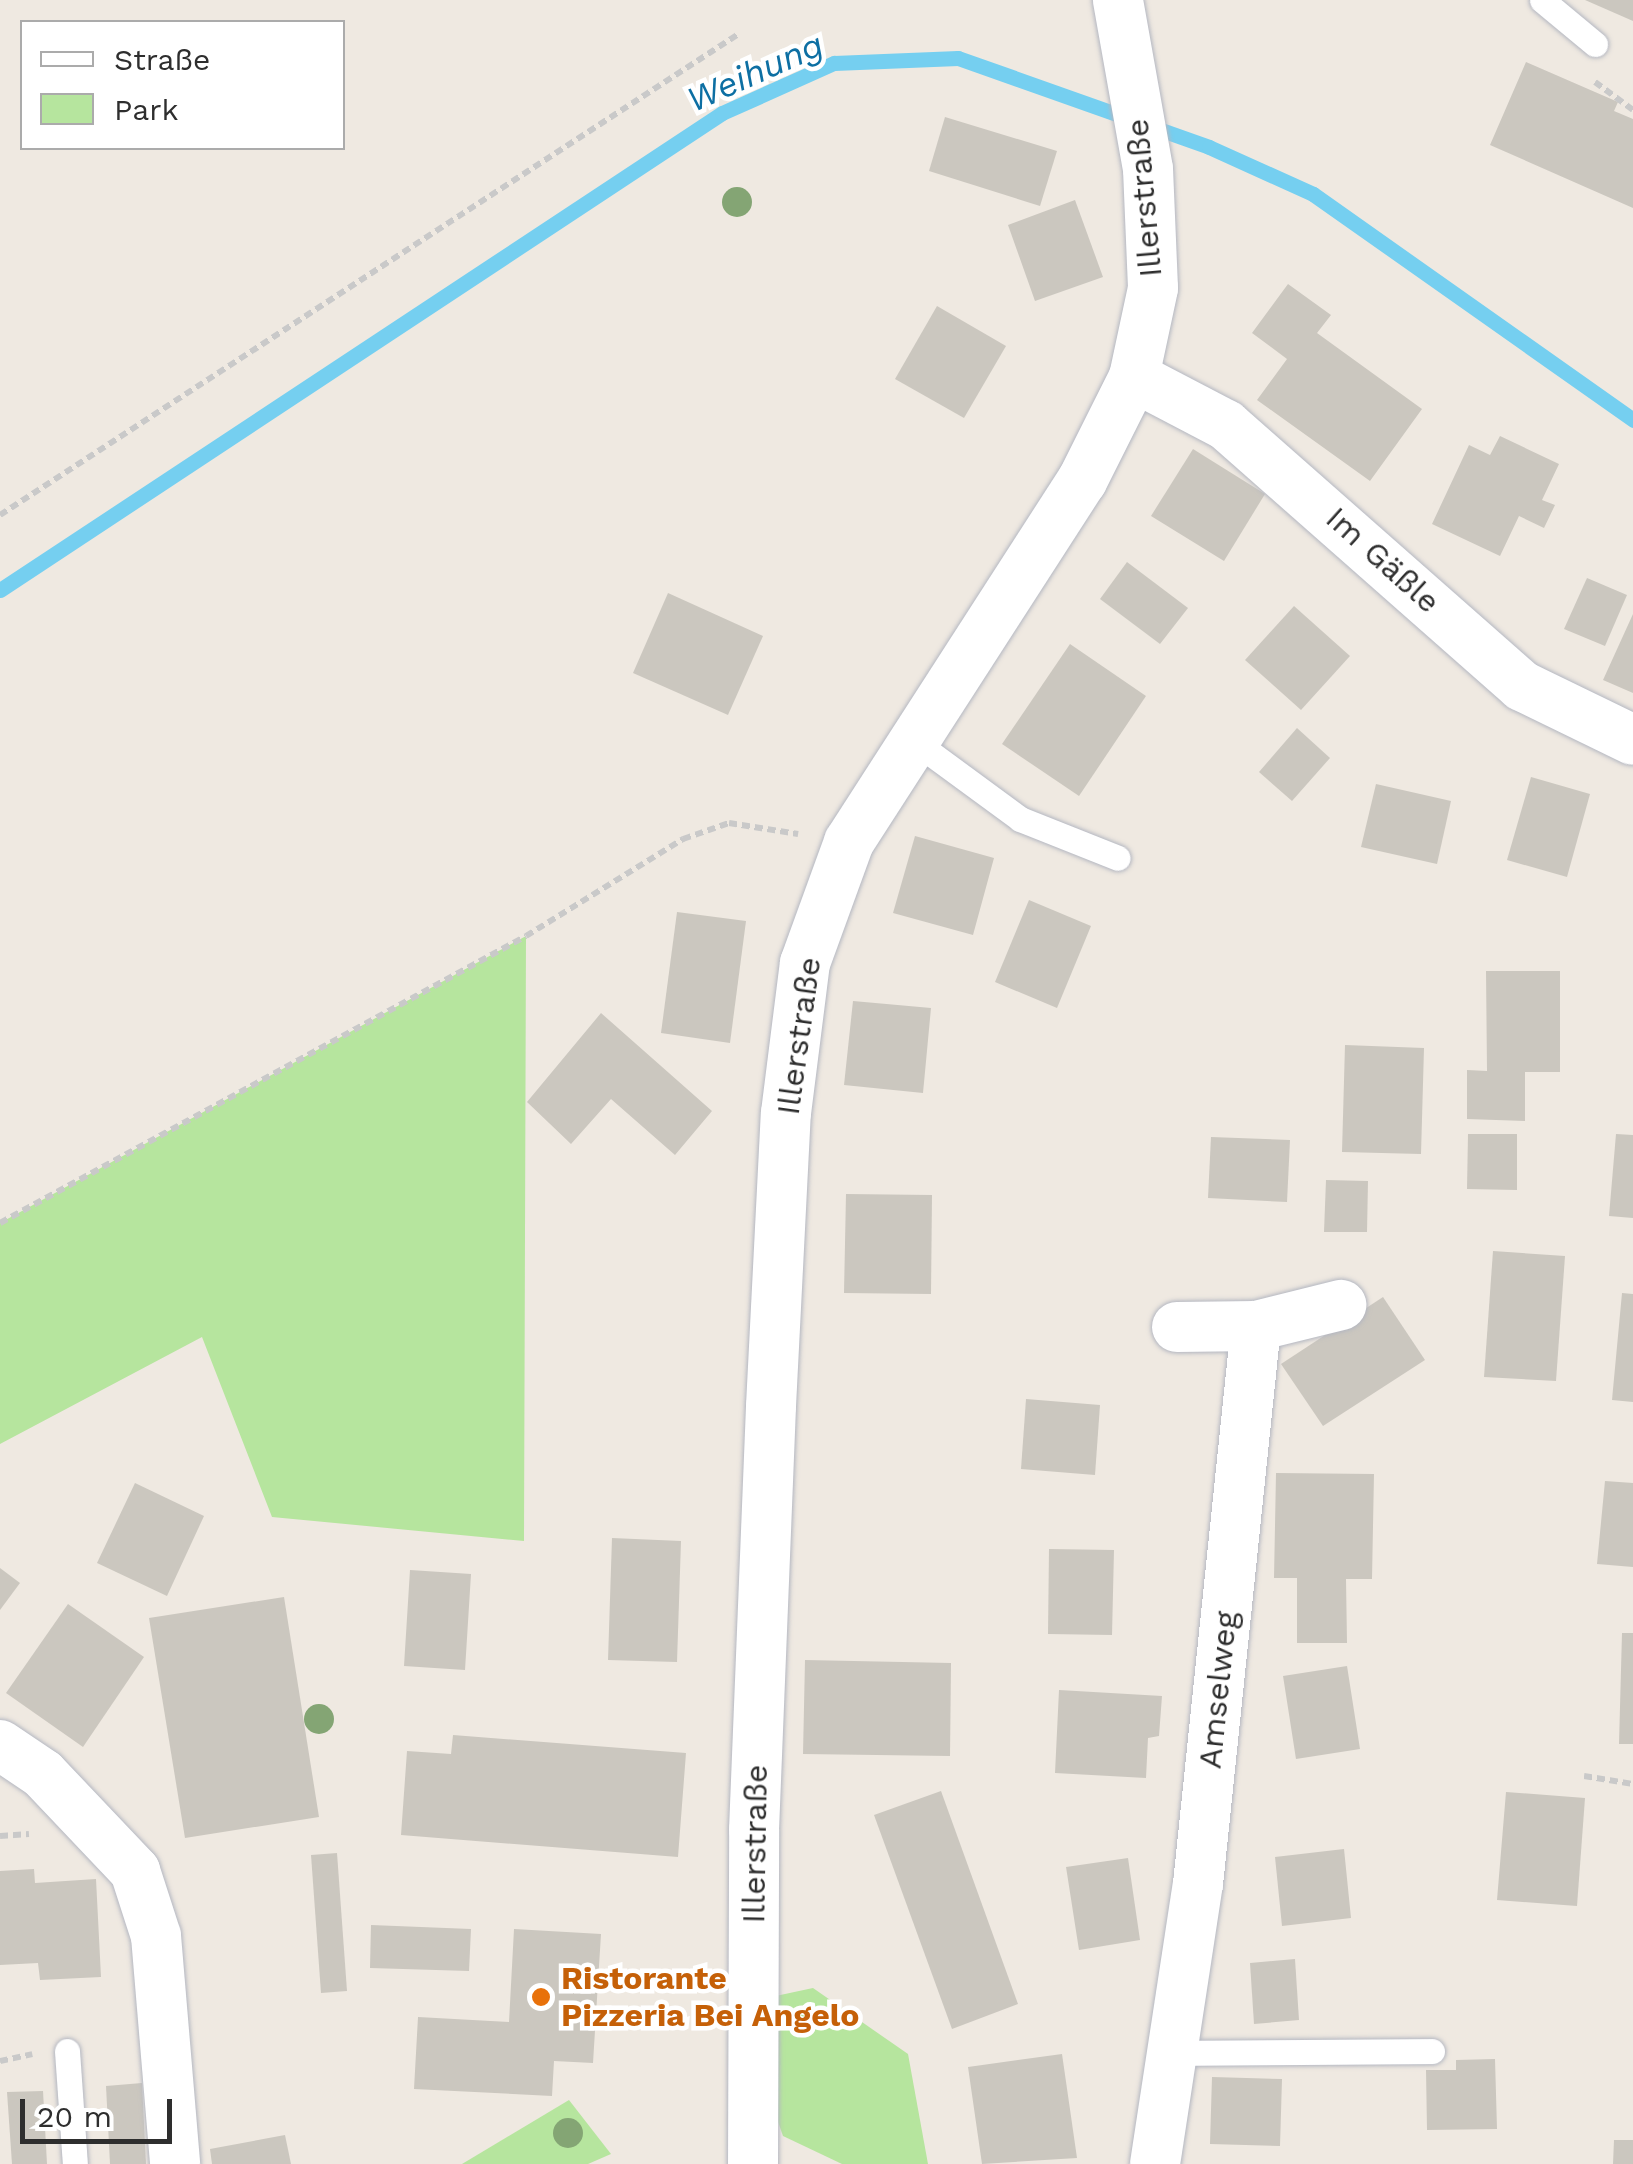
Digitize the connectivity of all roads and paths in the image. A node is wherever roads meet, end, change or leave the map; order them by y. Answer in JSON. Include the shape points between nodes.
{"nodes":[{"id":1,"x":1542,"y":0,"type":"edge"},
{"id":2,"x":1121,"y":14,"type":"edge"},
{"id":3,"x":736,"y":34,"type":"dead end"},
{"id":4,"x":1595,"y":44,"type":"dead end"},
{"id":5,"x":1134,"y":377,"type":"junction"},
{"id":6,"x":0,"y":515,"type":"edge"},
{"id":7,"x":1633,"y":740,"type":"edge"},
{"id":8,"x":914,"y":741,"type":"junction"},
{"id":9,"x":849,"y":842,"type":"junction"},
{"id":10,"x":1118,"y":858,"type":"dead end"},
{"id":11,"x":0,"y":1223,"type":"edge"},
{"id":12,"x":1341,"y":1305,"type":"dead end"},
{"id":13,"x":1256,"y":1326,"type":"junction"},
{"id":14,"x":1177,"y":1327,"type":"dead end"},
{"id":15,"x":0,"y":1745,"type":"edge"},
{"id":16,"x":1584,"y":1776,"type":"dead end"},
{"id":17,"x":1633,"y":1784,"type":"edge"},
{"id":18,"x":1432,"y":2050,"type":"dead end"},
{"id":19,"x":67,"y":2051,"type":"dead end"},
{"id":20,"x":1174,"y":2054,"type":"junction"},
{"id":21,"x":75,"y":2164,"type":"edge"},
{"id":22,"x":175,"y":2164,"type":"edge"},
{"id":23,"x":753,"y":2164,"type":"edge"},
{"id":24,"x":1156,"y":2164,"type":"edge"}],
"edges":[{"from":1,"to":4,"type":"lane"},
{"from":2,"to":5,"type":"street","name":"Illerstraße","via":[[1148,170],[1152,288]]},
{"from":3,"to":6,"type":"path"},
{"from":5,"to":7,"type":"street","name":"Im Gäßle","via":[[1226,424],[1522,686]]},
{"from":5,"to":8,"type":"street","name":"Illerstraße","via":[[1082,481]]},
{"from":8,"to":9,"type":"street","name":"Illerstraße"},
{"from":8,"to":10,"type":"lane","via":[[1020,819]]},
{"from":9,"to":11,"type":"path","via":[[729,823],[684,840],[526,936]]},
{"from":9,"to":23,"type":"street","name":"Illerstraße","via":[[805,962],[786,1113],[754,1830]]},
{"from":12,"to":13,"type":"street"},
{"from":13,"to":14,"type":"street"},
{"from":13,"to":20,"type":"street","name":"Amselweg"},
{"from":15,"to":22,"type":"street","via":[[43,1774],[135,1872],[156,1936]]},
{"from":16,"to":17,"type":"path"},
{"from":18,"to":20,"type":"lane"},
{"from":19,"to":21,"type":"lane"},
{"from":20,"to":24,"type":"street","name":"Amselweg"}]}
